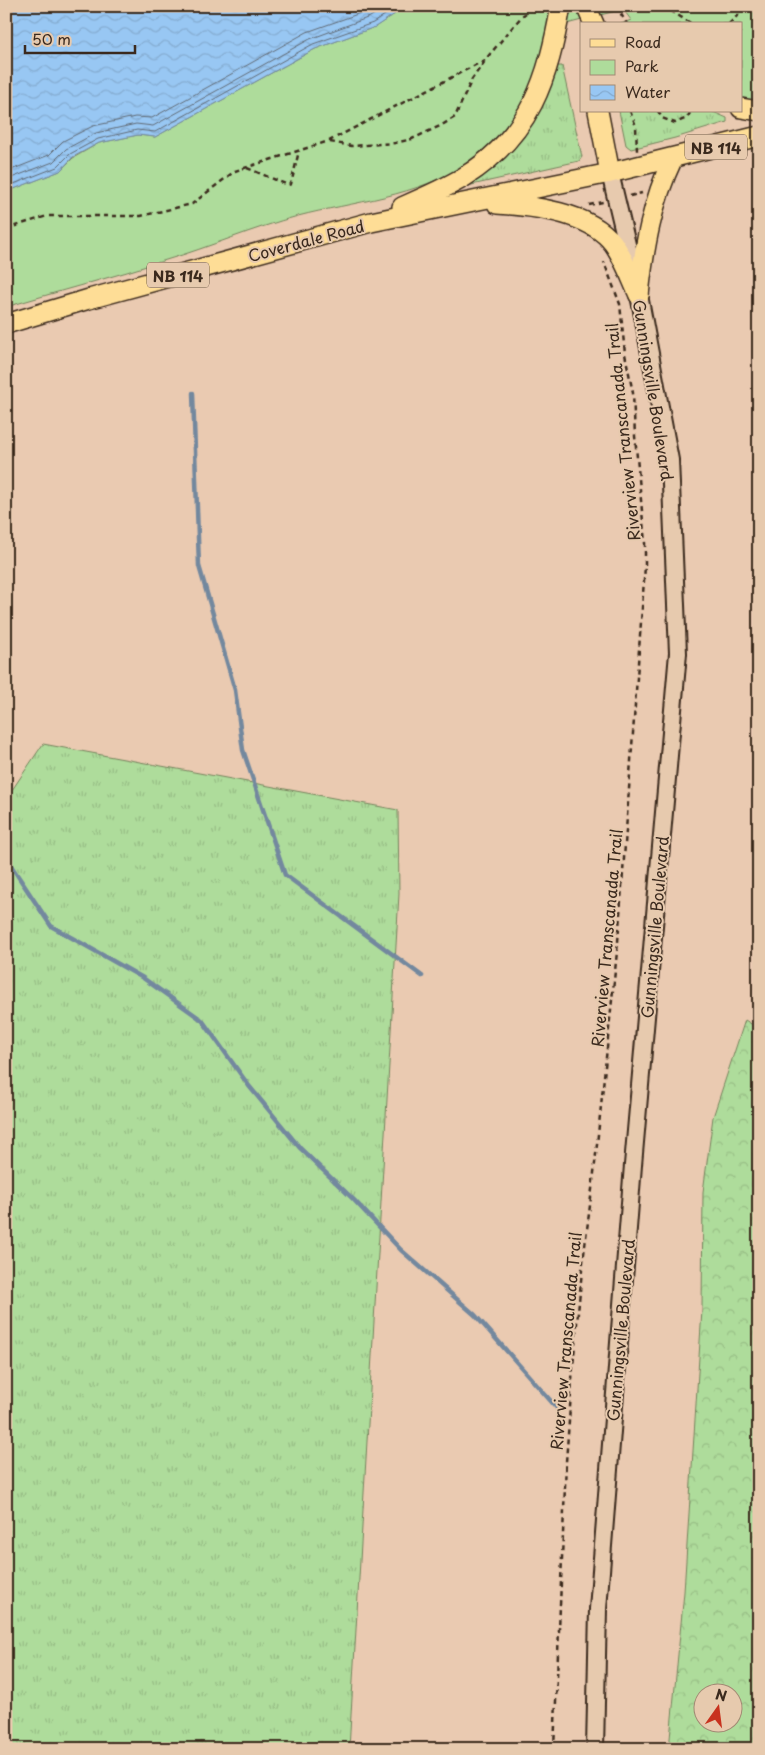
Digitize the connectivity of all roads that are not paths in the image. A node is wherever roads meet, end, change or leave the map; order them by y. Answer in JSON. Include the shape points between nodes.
{"nodes":[{"id":1,"x":561,"y":6,"type":"edge"},
{"id":2,"x":577,"y":6,"type":"edge"},
{"id":3,"x":586,"y":6,"type":"edge"},
{"id":4,"x":581,"y":22,"type":"edge"},
{"id":5,"x":593,"y":22,"type":"edge"},
{"id":6,"x":742,"y":108,"type":"edge"},
{"id":7,"x":759,"y":111,"type":"edge"},
{"id":8,"x":598,"y":112,"type":"edge"},
{"id":9,"x":759,"y":136,"type":"edge"},
{"id":10,"x":673,"y":158,"type":"junction"},
{"id":11,"x":610,"y":173,"type":"junction"},
{"id":12,"x":471,"y":202,"type":"junction"},
{"id":13,"x":371,"y":222,"type":"junction"},
{"id":14,"x":639,"y":295,"type":"junction"},
{"id":15,"x":6,"y":324,"type":"edge"},
{"id":16,"x":596,"y":1749,"type":"edge"}],
"edges":[{"from":1,"to":13,"type":"main road","via":[[545,79],[517,129],[500,148],[464,177]]},
{"from":2,"to":4,"type":"main road"},
{"from":3,"to":5,"type":"main road"},
{"from":6,"to":7,"type":"main road"},
{"from":8,"to":11,"type":"main road","name":"Gunningsville Boulevard"},
{"from":9,"to":10,"type":"main road","number":"NB 114"},
{"from":10,"to":11,"type":"main road","number":"NB 114"},
{"from":10,"to":14,"type":"main road","via":[[649,223]]},
{"from":11,"to":12,"type":"main road","name":"Coverdale Road","number":"NB 114"},
{"from":11,"to":14,"type":"main road","name":"Gunningsville Boulevard"},
{"from":12,"to":13,"type":"main road","name":"Coverdale Road","number":"NB 114"},
{"from":12,"to":14,"type":"main road","via":[[524,205],[552,211],[601,231],[618,250]]},
{"from":13,"to":15,"type":"main road","name":"Coverdale Road","number":"NB 114"},
{"from":14,"to":16,"type":"main road","name":"Gunningsville Boulevard","via":[[670,460],[678,653],[598,1609]]}]}
